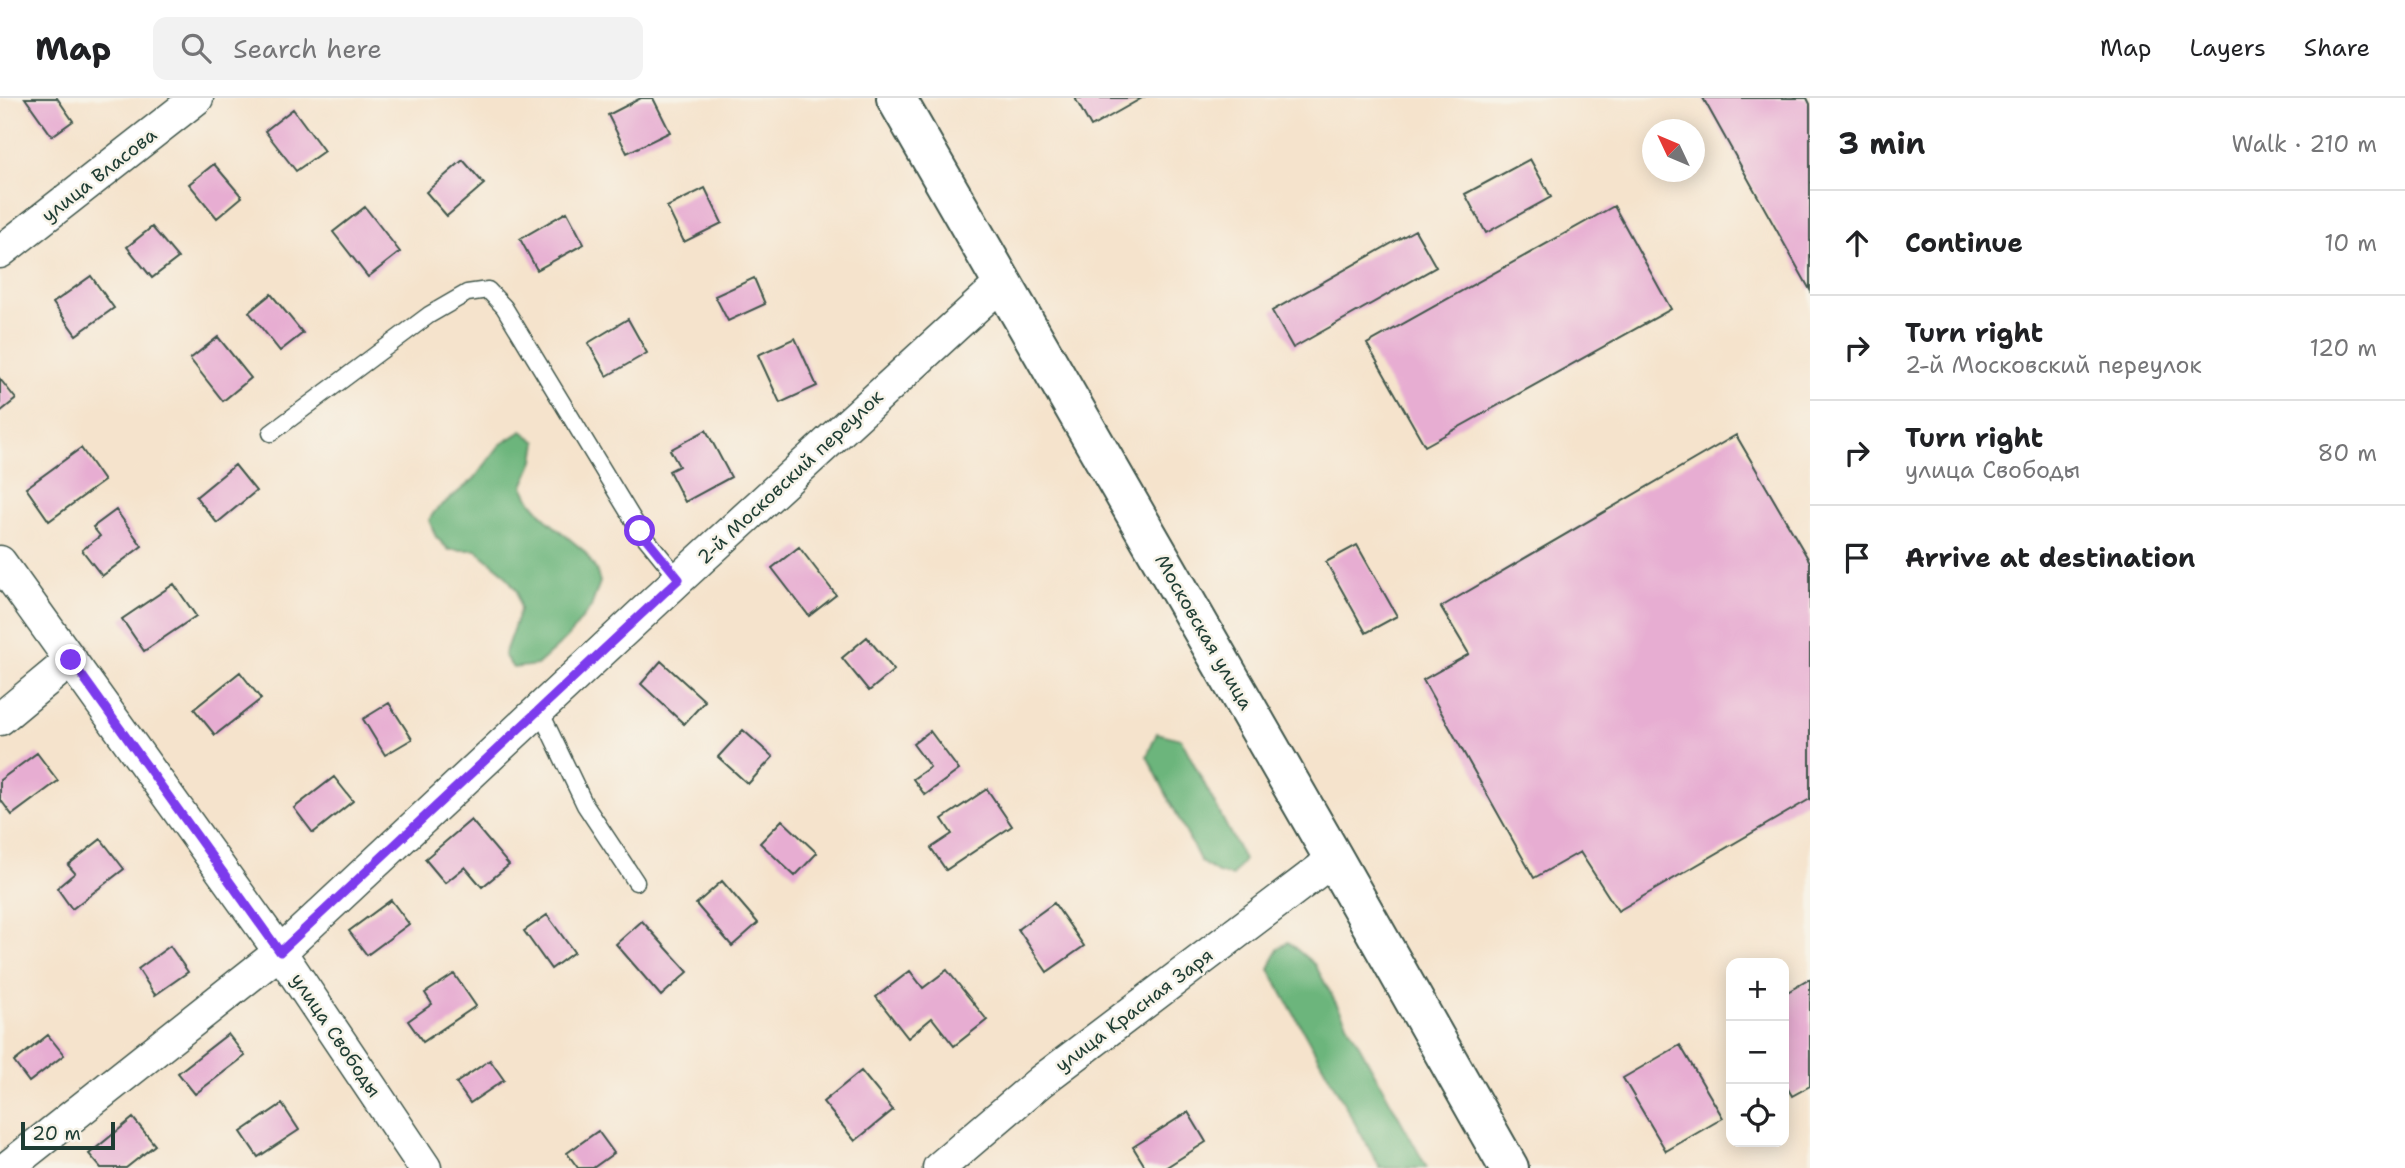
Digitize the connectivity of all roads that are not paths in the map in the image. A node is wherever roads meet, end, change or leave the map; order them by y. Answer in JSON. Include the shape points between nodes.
{"nodes":[{"id":1,"x":197,"y":98,"type":"edge"},
{"id":2,"x":896,"y":98,"type":"edge"},
{"id":3,"x":0,"y":251,"type":"edge"},
{"id":4,"x":1002,"y":283,"type":"junction"},
{"id":5,"x":271,"y":433,"type":"dead end"},
{"id":6,"x":0,"y":562,"type":"edge"},
{"id":7,"x":679,"y":579,"type":"junction"},
{"id":8,"x":71,"y":660,"type":"junction"},
{"id":9,"x":540,"y":709,"type":"junction"},
{"id":10,"x":0,"y":719,"type":"edge"},
{"id":11,"x":1334,"y":859,"type":"junction"},
{"id":12,"x":636,"y":882,"type":"dead end"},
{"id":13,"x":280,"y":952,"type":"junction"},
{"id":14,"x":8,"y":1168,"type":"edge"},
{"id":15,"x":425,"y":1168,"type":"edge"},
{"id":16,"x":939,"y":1168,"type":"edge"},
{"id":17,"x":1509,"y":1168,"type":"edge"}],
"edges":[{"from":1,"to":3,"type":"street","name":"улица Власова"},
{"from":2,"to":4,"type":"main road","name":"Московская улица"},
{"from":4,"to":7,"type":"street","name":"2-й Московский переулок"},
{"from":4,"to":11,"type":"main road","name":"Московская улица"},
{"from":5,"to":7,"type":"lane","via":[[429,315],[467,293],[488,290],[504,307],[640,531]]},
{"from":6,"to":8,"type":"street","name":"улица Свободы"},
{"from":7,"to":9,"type":"street","name":"2-й Московский переулок"},
{"from":8,"to":10,"type":"street"},
{"from":8,"to":13,"type":"street","name":"улица Свободы"},
{"from":9,"to":12,"type":"lane","via":[[585,804]]},
{"from":9,"to":13,"type":"street","name":"2-й Московский переулок"},
{"from":11,"to":16,"type":"street","name":"улица Красная Заря","via":[[1041,1081]]},
{"from":11,"to":17,"type":"main road","name":"Московская улица"},
{"from":13,"to":14,"type":"street","name":"2-й Московский переулок"},
{"from":13,"to":15,"type":"street","name":"улица Свободы"}]}
